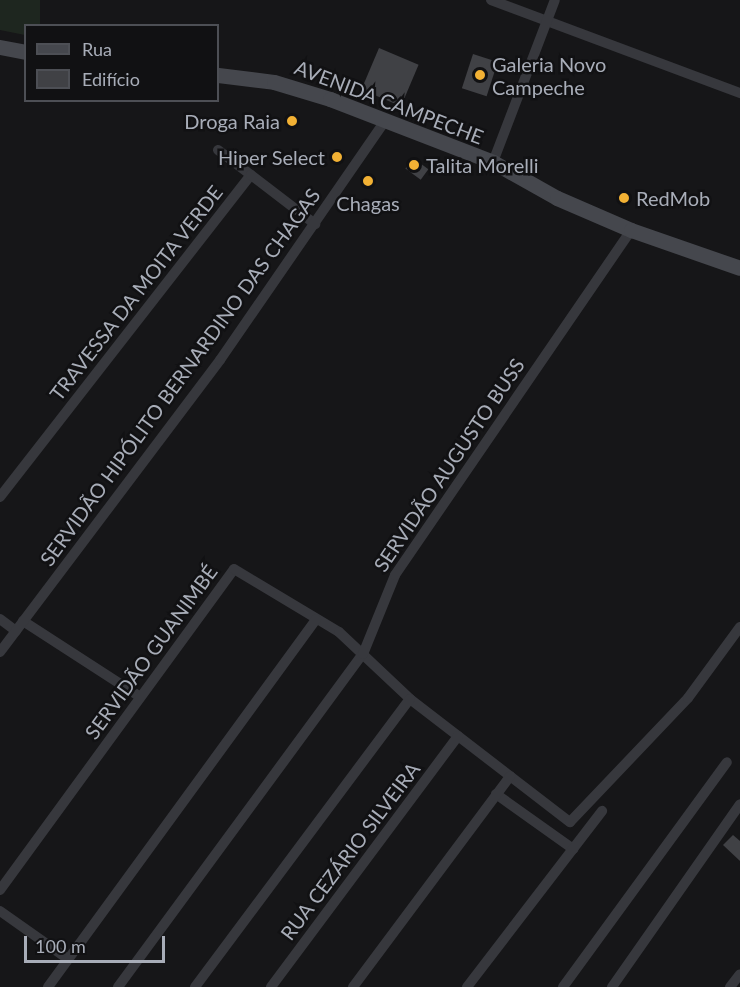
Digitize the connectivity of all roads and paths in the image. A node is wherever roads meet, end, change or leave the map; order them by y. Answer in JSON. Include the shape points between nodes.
{"nodes":[{"id":1,"x":491,"y":0,"type":"edge"},
{"id":2,"x":555,"y":0,"type":"edge"},
{"id":3,"x":547,"y":21,"type":"junction"},
{"id":4,"x":0,"y":47,"type":"edge"},
{"id":5,"x":24,"y":52,"type":"edge"},
{"id":6,"x":219,"y":75,"type":"edge"},
{"id":7,"x":740,"y":93,"type":"edge"},
{"id":8,"x":386,"y":121,"type":"junction"},
{"id":9,"x":218,"y":150,"type":"dead end"},
{"id":10,"x":494,"y":162,"type":"junction"},
{"id":11,"x":251,"y":175,"type":"junction"},
{"id":12,"x":315,"y":224,"type":"junction"},
{"id":13,"x":631,"y":230,"type":"junction"},
{"id":14,"x":740,"y":268,"type":"edge"},
{"id":15,"x":0,"y":497,"type":"edge"},
{"id":16,"x":0,"y":619,"type":"edge"},
{"id":17,"x":316,"y":619,"type":"junction"},
{"id":18,"x":23,"y":621,"type":"junction"},
{"id":19,"x":740,"y":627,"type":"edge"},
{"id":20,"x":16,"y":631,"type":"junction"},
{"id":21,"x":0,"y":652,"type":"edge"},
{"id":22,"x":363,"y":654,"type":"junction"},
{"id":23,"x":139,"y":696,"type":"junction"},
{"id":24,"x":410,"y":699,"type":"junction"},
{"id":25,"x":458,"y":736,"type":"junction"},
{"id":26,"x":727,"y":762,"type":"dead end"},
{"id":27,"x":510,"y":776,"type":"junction"},
{"id":28,"x":496,"y":794,"type":"junction"},
{"id":29,"x":740,"y":804,"type":"edge"},
{"id":30,"x":602,"y":811,"type":"dead end"},
{"id":31,"x":573,"y":849,"type":"junction"},
{"id":32,"x":0,"y":890,"type":"edge"},
{"id":33,"x":0,"y":911,"type":"edge"},
{"id":34,"x":68,"y":959,"type":"junction"},
{"id":35,"x":740,"y":974,"type":"edge"},
{"id":36,"x":48,"y":987,"type":"edge"},
{"id":37,"x":118,"y":987,"type":"edge"},
{"id":38,"x":195,"y":987,"type":"edge"},
{"id":39,"x":271,"y":987,"type":"edge"},
{"id":40,"x":354,"y":987,"type":"edge"},
{"id":41,"x":467,"y":987,"type":"edge"},
{"id":42,"x":563,"y":987,"type":"edge"},
{"id":43,"x":612,"y":987,"type":"edge"},
{"id":44,"x":730,"y":987,"type":"edge"}],
"edges":[{"from":1,"to":3,"type":"street"},
{"from":2,"to":3,"type":"street"},
{"from":3,"to":7,"type":"street"},
{"from":3,"to":10,"type":"street"},
{"from":4,"to":5,"type":"main road"},
{"from":6,"to":8,"type":"main road","name":"AVENIDA CAMPECHE","via":[[288,85]]},
{"from":8,"to":10,"type":"main road","name":"AVENIDA CAMPECHE"},
{"from":8,"to":12,"type":"street","name":"SERVIDÃO HIPÓLITO BERNARDINO DAS CHAGAS"},
{"from":9,"to":11,"type":"street"},
{"from":10,"to":13,"type":"main road","name":"AVENIDA CAMPECHE","via":[[544,192]]},
{"from":11,"to":12,"type":"street"},
{"from":11,"to":15,"type":"street","name":"TRAVESSA DA MOITA VERDE"},
{"from":12,"to":18,"type":"street","name":"SERVIDÃO HIPÓLITO BERNARDINO DAS CHAGAS","via":[[220,360]]},
{"from":13,"to":14,"type":"main road","name":"AVENIDA CAMPECHE"},
{"from":13,"to":22,"type":"street","name":"SERVIDÃO AUGUSTO BUSS","via":[[395,574]]},
{"from":16,"to":20,"type":"street"},
{"from":17,"to":22,"type":"street","name":"SERVIDÃO GUANIMBÉ","via":[[339,632]]},
{"from":17,"to":23,"type":"street","name":"SERVIDÃO GUANIMBÉ","via":[[234,569]]},
{"from":17,"to":34,"type":"street"},
{"from":18,"to":20,"type":"street","name":"SERVIDÃO HIPÓLITO BERNARDINO DAS CHAGAS"},
{"from":18,"to":23,"type":"street"},
{"from":19,"to":27,"type":"street","name":"SERVIDÃO GUANIMBÉ","via":[[700,684],[573,822]]},
{"from":20,"to":21,"type":"street","name":"SERVIDÃO HIPÓLITO BERNARDINO DAS CHAGAS"},
{"from":22,"to":24,"type":"street","name":"SERVIDÃO GUANIMBÉ"},
{"from":22,"to":37,"type":"street","name":"SERVIDÃO AUGUSTO BUSS"},
{"from":23,"to":32,"type":"street","name":"SERVIDÃO GUANIMBÉ"},
{"from":24,"to":25,"type":"street","name":"SERVIDÃO GUANIMBÉ"},
{"from":24,"to":38,"type":"street"},
{"from":25,"to":27,"type":"street","name":"SERVIDÃO GUANIMBÉ"},
{"from":25,"to":39,"type":"street","name":"RUA CEZÁRIO SILVEIRA"},
{"from":26,"to":42,"type":"street"},
{"from":27,"to":28,"type":"street"},
{"from":28,"to":31,"type":"street"},
{"from":28,"to":40,"type":"street"},
{"from":29,"to":43,"type":"street"},
{"from":30,"to":31,"type":"street"},
{"from":31,"to":41,"type":"street"},
{"from":33,"to":34,"type":"street"},
{"from":34,"to":36,"type":"street"},
{"from":35,"to":44,"type":"street"}]}
